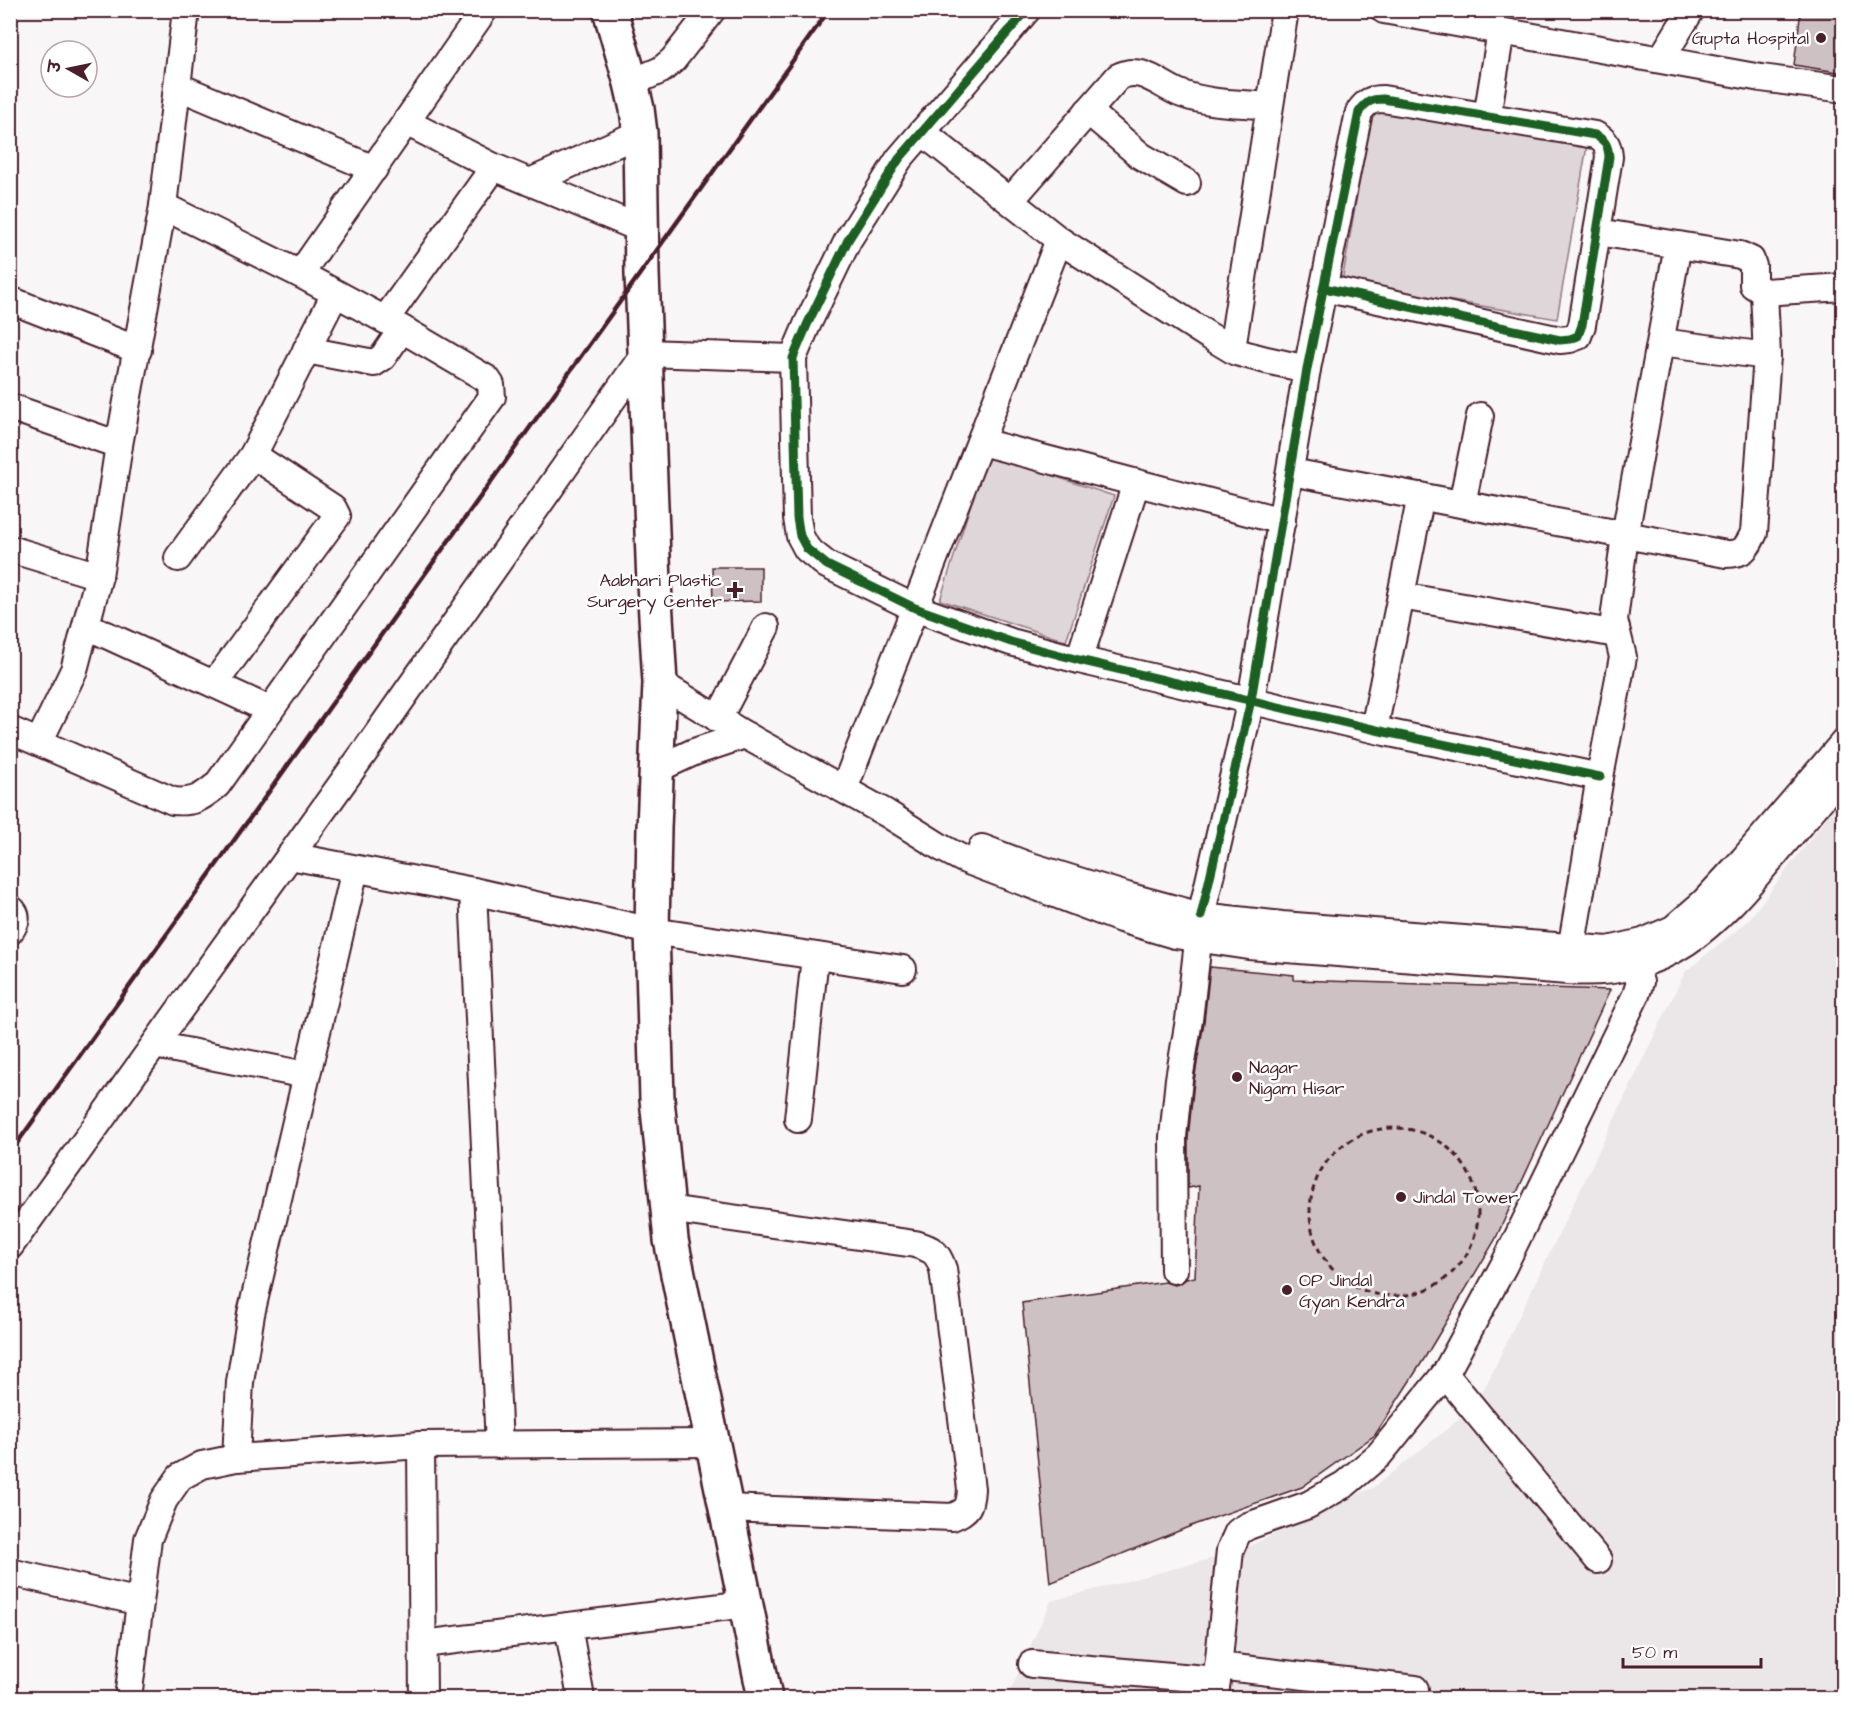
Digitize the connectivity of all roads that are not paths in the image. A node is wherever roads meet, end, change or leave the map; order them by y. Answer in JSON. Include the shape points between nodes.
{"nodes":[{"id":1,"x":186,"y":10,"type":"edge"},
{"id":2,"x":484,"y":10,"type":"edge"},
{"id":3,"x":610,"y":10,"type":"edge"},
{"id":4,"x":712,"y":10,"type":"edge"},
{"id":5,"x":1028,"y":10,"type":"edge"},
{"id":6,"x":1285,"y":10,"type":"edge"},
{"id":7,"x":1384,"y":10,"type":"edge"},
{"id":8,"x":1691,"y":10,"type":"edge"},
{"id":9,"x":1502,"y":31,"type":"junction"},
{"id":10,"x":1660,"y":59,"type":"junction"},
{"id":11,"x":631,"y":83,"type":"junction"},
{"id":12,"x":177,"y":86,"type":"junction"},
{"id":13,"x":1844,"y":89,"type":"edge"},
{"id":14,"x":1269,"y":106,"type":"junction"},
{"id":15,"x":1088,"y":111,"type":"junction"},
{"id":16,"x":1487,"y":117,"type":"junction"},
{"id":17,"x":406,"y":122,"type":"junction"},
{"id":18,"x":922,"y":132,"type":"junction"},
{"id":19,"x":640,"y":133,"type":"junction"},
{"id":20,"x":494,"y":167,"type":"junction"},
{"id":21,"x":374,"y":169,"type":"junction"},
{"id":22,"x":530,"y":182,"type":"junction"},
{"id":23,"x":1187,"y":183,"type":"dead end"},
{"id":24,"x":1010,"y":201,"type":"junction"},
{"id":25,"x":163,"y":206,"type":"junction"},
{"id":26,"x":641,"y":229,"type":"junction"},
{"id":27,"x":1598,"y":232,"type":"junction"},
{"id":28,"x":1059,"y":240,"type":"junction"},
{"id":29,"x":1678,"y":245,"type":"junction"},
{"id":30,"x":300,"y":274,"type":"junction"},
{"id":31,"x":1844,"y":287,"type":"edge"},
{"id":32,"x":1324,"y":288,"type":"junction"},
{"id":33,"x":1764,"y":292,"type":"junction"},
{"id":34,"x":335,"y":294,"type":"junction"},
{"id":35,"x":10,"y":300,"type":"edge"},
{"id":36,"x":393,"y":324,"type":"junction"},
{"id":37,"x":1661,"y":342,"type":"junction"},
{"id":38,"x":1232,"y":349,"type":"junction"},
{"id":39,"x":138,"y":350,"type":"junction"},
{"id":40,"x":306,"y":350,"type":"junction"},
{"id":41,"x":645,"y":353,"type":"junction"},
{"id":42,"x":1767,"y":357,"type":"junction"},
{"id":43,"x":793,"y":358,"type":"junction"},
{"id":44,"x":1307,"y":369,"type":"junction"},
{"id":45,"x":10,"y":407,"type":"edge"},
{"id":46,"x":1480,"y":416,"type":"dead end"},
{"id":47,"x":981,"y":442,"type":"junction"},
{"id":48,"x":119,"y":446,"type":"junction"},
{"id":49,"x":253,"y":455,"type":"junction"},
{"id":50,"x":1291,"y":472,"type":"junction"},
{"id":51,"x":1136,"y":483,"type":"junction"},
{"id":52,"x":1421,"y":496,"type":"junction"},
{"id":53,"x":1462,"y":504,"type":"junction"},
{"id":54,"x":1282,"y":521,"type":"junction"},
{"id":55,"x":1625,"y":534,"type":"junction"},
{"id":56,"x":10,"y":549,"type":"edge"},
{"id":57,"x":178,"y":558,"type":"dead end"},
{"id":58,"x":99,"y":576,"type":"junction"},
{"id":59,"x":1401,"y":596,"type":"junction"},
{"id":60,"x":915,"y":608,"type":"junction"},
{"id":61,"x":87,"y":626,"type":"junction"},
{"id":62,"x":766,"y":627,"type":"dead end"},
{"id":63,"x":1617,"y":634,"type":"junction"},
{"id":64,"x":1079,"y":660,"type":"junction"},
{"id":65,"x":660,"y":683,"type":"junction"},
{"id":66,"x":214,"y":684,"type":"junction"},
{"id":67,"x":1251,"y":700,"type":"junction"},
{"id":68,"x":270,"y":710,"type":"junction"},
{"id":69,"x":718,"y":719,"type":"junction"},
{"id":70,"x":1374,"y":729,"type":"junction"},
{"id":71,"x":10,"y":730,"type":"edge"},
{"id":72,"x":746,"y":735,"type":"junction"},
{"id":73,"x":39,"y":742,"type":"junction"},
{"id":74,"x":1844,"y":742,"type":"edge"},
{"id":75,"x":657,"y":769,"type":"junction"},
{"id":76,"x":1844,"y":770,"type":"edge"},
{"id":77,"x":1600,"y":777,"type":"junction"},
{"id":78,"x":844,"y":789,"type":"junction"},
{"id":79,"x":290,"y":856,"type":"junction"},
{"id":80,"x":355,"y":869,"type":"junction"},
{"id":81,"x":473,"y":891,"type":"junction"},
{"id":82,"x":10,"y":908,"type":"edge"},
{"id":83,"x":1199,"y":927,"type":"junction"},
{"id":84,"x":10,"y":931,"type":"edge"},
{"id":85,"x":652,"y":931,"type":"junction"},
{"id":86,"x":815,"y":956,"type":"junction"},
{"id":87,"x":1630,"y":956,"type":"junction"},
{"id":88,"x":1570,"y":959,"type":"junction"},
{"id":89,"x":903,"y":969,"type":"dead end"},
{"id":90,"x":155,"y":1045,"type":"junction"},
{"id":91,"x":306,"y":1075,"type":"junction"},
{"id":92,"x":798,"y":1119,"type":"dead end"},
{"id":93,"x":668,"y":1209,"type":"junction"},
{"id":94,"x":10,"y":1246,"type":"edge"},
{"id":95,"x":1174,"y":1270,"type":"dead end"},
{"id":96,"x":1445,"y":1374,"type":"junction"},
{"id":97,"x":713,"y":1443,"type":"junction"},
{"id":98,"x":421,"y":1445,"type":"junction"},
{"id":99,"x":499,"y":1445,"type":"junction"},
{"id":100,"x":236,"y":1458,"type":"junction"},
{"id":101,"x":726,"y":1508,"type":"junction"},
{"id":102,"x":1599,"y":1560,"type":"dead end"},
{"id":103,"x":10,"y":1572,"type":"edge"},
{"id":104,"x":140,"y":1602,"type":"junction"},
{"id":105,"x":746,"y":1604,"type":"junction"},
{"id":106,"x":568,"y":1626,"type":"junction"},
{"id":107,"x":423,"y":1644,"type":"junction"},
{"id":108,"x":1032,"y":1664,"type":"dead end"},
{"id":109,"x":1217,"y":1681,"type":"edge"},
{"id":110,"x":1414,"y":1689,"type":"dead end"},
{"id":111,"x":128,"y":1698,"type":"edge"},
{"id":112,"x":423,"y":1698,"type":"edge"},
{"id":113,"x":581,"y":1698,"type":"edge"},
{"id":114,"x":765,"y":1698,"type":"edge"}],
"edges":[{"from":1,"to":12,"type":"street"},
{"from":2,"to":17,"type":"street"},
{"from":3,"to":11,"type":"main road"},
{"from":4,"to":11,"type":"street","via":[[673,60],[661,70]]},
{"from":5,"to":18,"type":"street"},
{"from":6,"to":14,"type":"street"},
{"from":7,"to":9,"type":"street"},
{"from":8,"to":10,"type":"street"},
{"from":9,"to":10,"type":"street"},
{"from":9,"to":16,"type":"street"},
{"from":10,"to":13,"type":"street"},
{"from":11,"to":19,"type":"main road"},
{"from":12,"to":21,"type":"street"},
{"from":12,"to":25,"type":"street"},
{"from":14,"to":15,"type":"street","via":[[1202,100],[1180,94],[1141,73],[1127,72]]},
{"from":14,"to":38,"type":"street"},
{"from":15,"to":23,"type":"street","via":[[1142,156]]},
{"from":15,"to":24,"type":"street"},
{"from":16,"to":27,"type":"street","via":[[1595,135],[1604,140],[1609,157]]},
{"from":16,"to":32,"type":"street","via":[[1383,99],[1365,103],[1359,112]]},
{"from":17,"to":20,"type":"street"},
{"from":17,"to":21,"type":"street"},
{"from":18,"to":24,"type":"street"},
{"from":18,"to":43,"type":"street","via":[[899,159],[848,240]]},
{"from":19,"to":22,"type":"street"},
{"from":19,"to":26,"type":"main road"},
{"from":20,"to":22,"type":"street"},
{"from":20,"to":36,"type":"street"},
{"from":21,"to":30,"type":"street"},
{"from":22,"to":26,"type":"street"},
{"from":24,"to":28,"type":"street"},
{"from":25,"to":30,"type":"street"},
{"from":25,"to":39,"type":"street"},
{"from":26,"to":41,"type":"main road"},
{"from":27,"to":29,"type":"street"},
{"from":27,"to":32,"type":"street","via":[[1582,325],[1578,336],[1570,339],[1560,340]]},
{"from":28,"to":38,"type":"street"},
{"from":28,"to":47,"type":"street"},
{"from":29,"to":33,"type":"street","via":[[1746,257],[1753,266],[1753,285]]},
{"from":29,"to":37,"type":"street"},
{"from":30,"to":34,"type":"street"},
{"from":31,"to":33,"type":"street"},
{"from":32,"to":44,"type":"street"},
{"from":33,"to":42,"type":"street"},
{"from":34,"to":36,"type":"street"},
{"from":34,"to":40,"type":"street"},
{"from":35,"to":39,"type":"street"},
{"from":36,"to":40,"type":"street","via":[[383,357],[374,363]]},
{"from":36,"to":68,"type":"street","via":[[486,379],[492,397]]},
{"from":37,"to":42,"type":"street"},
{"from":37,"to":55,"type":"street"},
{"from":38,"to":44,"type":"street"},
{"from":39,"to":48,"type":"street"},
{"from":40,"to":49,"type":"street"},
{"from":41,"to":43,"type":"street"},
{"from":41,"to":65,"type":"main road"},
{"from":41,"to":79,"type":"street"},
{"from":42,"to":55,"type":"street","via":[[1754,533],[1747,547],[1737,554],[1726,554]]},
{"from":43,"to":60,"type":"street","via":[[796,518],[800,536],[807,549],[827,565]]},
{"from":44,"to":50,"type":"street"},
{"from":45,"to":48,"type":"street"},
{"from":46,"to":53,"type":"street"},
{"from":47,"to":51,"type":"street"},
{"from":47,"to":60,"type":"street"},
{"from":48,"to":58,"type":"street"},
{"from":49,"to":57,"type":"street"},
{"from":49,"to":66,"type":"street","via":[[333,508],[337,516]]},
{"from":50,"to":52,"type":"street"},
{"from":50,"to":54,"type":"street"},
{"from":51,"to":54,"type":"street"},
{"from":51,"to":64,"type":"street"},
{"from":52,"to":53,"type":"street"},
{"from":52,"to":59,"type":"street"},
{"from":53,"to":55,"type":"street"},
{"from":54,"to":67,"type":"street"},
{"from":55,"to":63,"type":"street","via":[[1615,603]]},
{"from":56,"to":58,"type":"street"},
{"from":58,"to":61,"type":"street"},
{"from":59,"to":63,"type":"street"},
{"from":59,"to":70,"type":"street"},
{"from":60,"to":64,"type":"street","via":[[1011,642]]},
{"from":60,"to":78,"type":"street"},
{"from":61,"to":66,"type":"street"},
{"from":61,"to":73,"type":"street","via":[[74,670]]},
{"from":62,"to":69,"type":"street"},
{"from":63,"to":77,"type":"street","via":[[1623,657]]},
{"from":64,"to":67,"type":"street"},
{"from":65,"to":69,"type":"street"},
{"from":65,"to":75,"type":"main road"},
{"from":66,"to":68,"type":"street"},
{"from":67,"to":70,"type":"street"},
{"from":67,"to":83,"type":"street"},
{"from":68,"to":73,"type":"street","via":[[217,785],[195,801],[173,801]]},
{"from":69,"to":72,"type":"street"},
{"from":70,"to":77,"type":"street"},
{"from":71,"to":73,"type":"street"},
{"from":72,"to":75,"type":"street"},
{"from":72,"to":78,"type":"street"},
{"from":74,"to":87,"type":"street","via":[[1704,902],[1673,928],[1642,942]]},
{"from":75,"to":85,"type":"main road"},
{"from":76,"to":87,"type":"street","via":[[1740,895],[1706,929],[1668,955]]},
{"from":77,"to":88,"type":"street"},
{"from":78,"to":83,"type":"street","via":[[886,813],[1024,864],[1127,896]]},
{"from":79,"to":80,"type":"street"},
{"from":79,"to":90,"type":"street"},
{"from":80,"to":81,"type":"street"},
{"from":80,"to":91,"type":"street"},
{"from":81,"to":85,"type":"street"},
{"from":81,"to":99,"type":"street"},
{"from":82,"to":84,"type":"street","via":[[16,917]]},
{"from":83,"to":88,"type":"street","via":[[1282,925]]},
{"from":83,"to":95,"type":"street","via":[[1173,1137]]},
{"from":85,"to":86,"type":"street"},
{"from":85,"to":93,"type":"main road","via":[[657,1099]]},
{"from":86,"to":89,"type":"street"},
{"from":86,"to":92,"type":"street"},
{"from":87,"to":88,"type":"street","via":[[1608,950]]},
{"from":87,"to":96,"type":"street","via":[[1640,982],[1636,995],[1504,1264]]},
{"from":90,"to":91,"type":"street"},
{"from":90,"to":94,"type":"street"},
{"from":91,"to":100,"type":"street","via":[[251,1314],[240,1382]]},
{"from":93,"to":97,"type":"main road"},
{"from":93,"to":101,"type":"street","via":[[915,1244],[939,1256],[943,1269],[971,1489],[970,1503],[964,1512],[951,1517]]},
{"from":96,"to":102,"type":"street"},
{"from":96,"to":109,"type":"street","via":[[1379,1455],[1345,1484],[1308,1505],[1238,1532],[1230,1550]]},
{"from":97,"to":99,"type":"street"},
{"from":97,"to":101,"type":"main road"},
{"from":98,"to":99,"type":"street"},
{"from":98,"to":100,"type":"street"},
{"from":98,"to":107,"type":"street"},
{"from":100,"to":104,"type":"street","via":[[202,1465],[180,1477],[164,1500],[148,1539]]},
{"from":101,"to":105,"type":"main road"},
{"from":103,"to":104,"type":"street"},
{"from":104,"to":111,"type":"street"},
{"from":105,"to":106,"type":"street"},
{"from":105,"to":114,"type":"main road"},
{"from":106,"to":107,"type":"street"},
{"from":106,"to":113,"type":"street"},
{"from":107,"to":112,"type":"street"},
{"from":108,"to":109,"type":"street"},
{"from":109,"to":110,"type":"street"}]}
